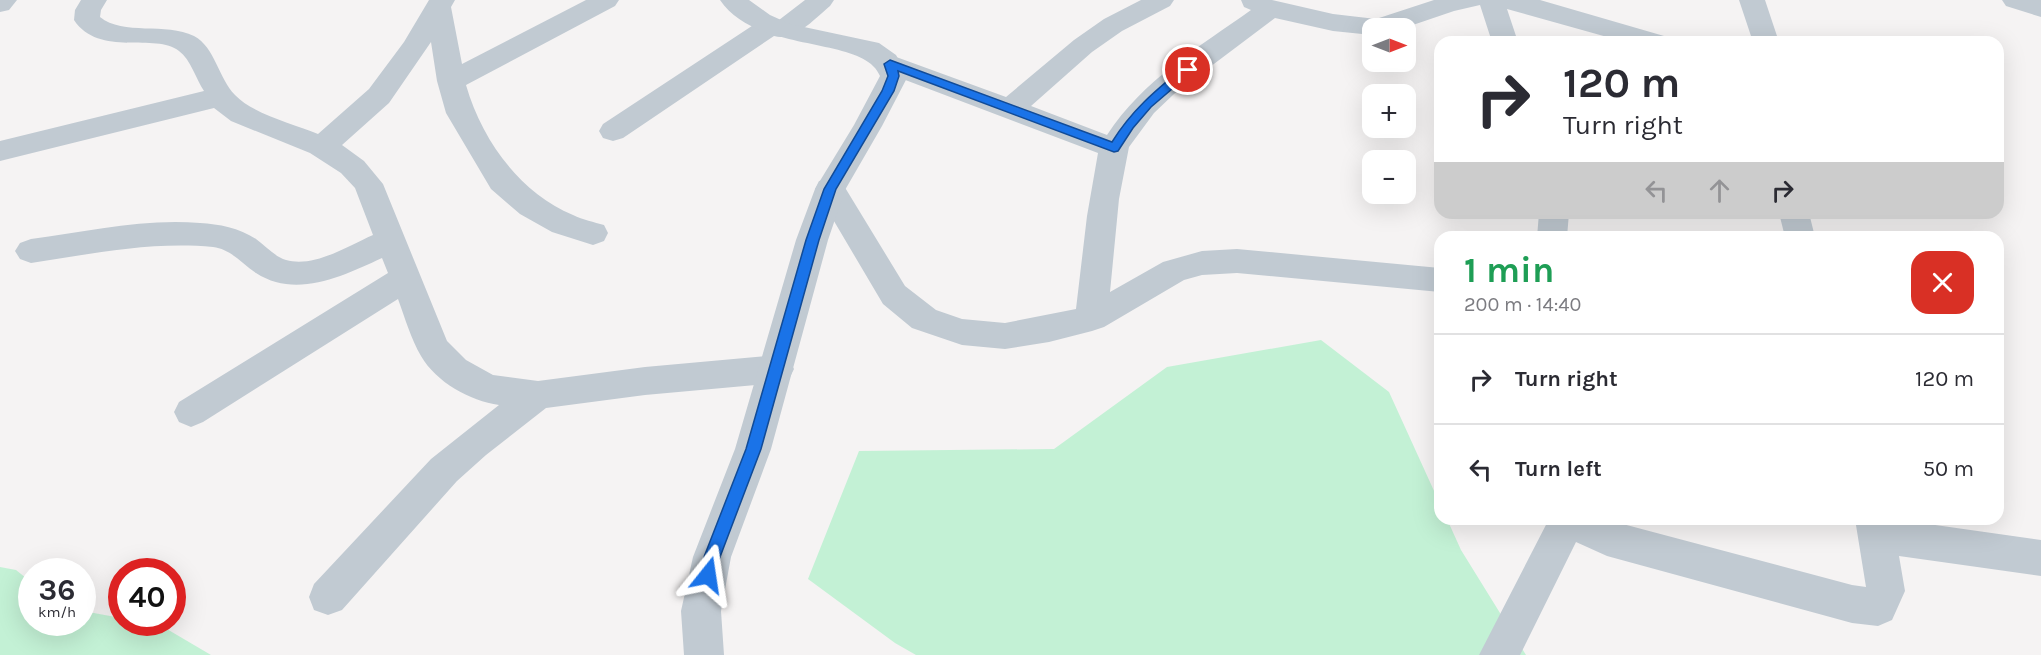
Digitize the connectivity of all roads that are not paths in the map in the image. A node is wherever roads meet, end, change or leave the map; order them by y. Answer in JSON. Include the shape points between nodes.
{"nodes":[{"id":1,"x":4,"y":0,"type":"edge"},
{"id":2,"x":94,"y":0,"type":"edge"},
{"id":3,"x":606,"y":0,"type":"edge"},
{"id":4,"x":734,"y":0,"type":"edge"},
{"id":5,"x":821,"y":0,"type":"edge"},
{"id":6,"x":1161,"y":0,"type":"edge"},
{"id":7,"x":1470,"y":0,"type":"edge"},
{"id":8,"x":1491,"y":0,"type":"edge"},
{"id":9,"x":1502,"y":0,"type":"edge"},
{"id":10,"x":1752,"y":0,"type":"edge"},
{"id":11,"x":2015,"y":0,"type":"edge"},
{"id":12,"x":440,"y":3,"type":"edge"},
{"id":13,"x":0,"y":4,"type":"edge"},
{"id":14,"x":1261,"y":4,"type":"edge"},
{"id":15,"x":1423,"y":5,"type":"edge"},
{"id":16,"x":2041,"y":9,"type":"edge"},
{"id":17,"x":777,"y":28,"type":"junction"},
{"id":18,"x":1503,"y":36,"type":"edge"},
{"id":19,"x":1634,"y":36,"type":"edge"},
{"id":20,"x":1764,"y":36,"type":"edge"},
{"id":21,"x":890,"y":64,"type":"junction"},
{"id":22,"x":451,"y":81,"type":"junction"},
{"id":23,"x":219,"y":97,"type":"junction"},
{"id":24,"x":1010,"y":109,"type":"junction"},
{"id":25,"x":614,"y":131,"type":"dead end"},
{"id":26,"x":321,"y":147,"type":"junction"},
{"id":27,"x":1114,"y":148,"type":"junction"},
{"id":28,"x":0,"y":151,"type":"edge"},
{"id":29,"x":830,"y":189,"type":"junction"},
{"id":30,"x":593,"y":233,"type":"dead end"},
{"id":31,"x":391,"y":240,"type":"junction"},
{"id":32,"x":31,"y":251,"type":"dead end"},
{"id":33,"x":406,"y":278,"type":"junction"},
{"id":34,"x":1434,"y":279,"type":"edge"},
{"id":35,"x":1092,"y":318,"type":"junction"},
{"id":36,"x":773,"y":384,"type":"junction"},
{"id":37,"x":527,"y":403,"type":"junction"},
{"id":38,"x":191,"y":412,"type":"dead end"},
{"id":39,"x":1565,"y":525,"type":"edge"},
{"id":40,"x":1584,"y":525,"type":"edge"},
{"id":41,"x":1876,"y":528,"type":"edge"},
{"id":42,"x":2041,"y":558,"type":"edge"},
{"id":43,"x":328,"y":597,"type":"dead end"},
{"id":44,"x":704,"y":655,"type":"edge"},
{"id":45,"x":1499,"y":655,"type":"edge"}],
"edges":[{"from":1,"to":13,"type":"street"},
{"from":2,"to":23,"type":"street","via":[[87,20],[94,28],[185,41],[194,48]]},
{"from":3,"to":22,"type":"street"},
{"from":4,"to":17,"type":"street","via":[[749,14]]},
{"from":5,"to":17,"type":"street"},
{"from":6,"to":24,"type":"street","via":[[1083,46]]},
{"from":7,"to":15,"type":"street"},
{"from":8,"to":18,"type":"street"},
{"from":9,"to":19,"type":"street"},
{"from":10,"to":20,"type":"street"},
{"from":11,"to":16,"type":"street"},
{"from":12,"to":22,"type":"street"},
{"from":12,"to":26,"type":"street","via":[[379,96]]},
{"from":14,"to":15,"type":"street","via":[[1320,20],[1374,27],[1404,20]]},
{"from":14,"to":27,"type":"street","via":[[1147,104]]},
{"from":17,"to":21,"type":"street","via":[[877,52]]},
{"from":17,"to":25,"type":"street"},
{"from":21,"to":24,"type":"street"},
{"from":21,"to":29,"type":"street","via":[[894,76],[888,91]]},
{"from":22,"to":30,"type":"street","via":[[460,112],[502,182],[531,206],[563,224]]},
{"from":23,"to":26,"type":"street","via":[[234,110]]},
{"from":23,"to":28,"type":"street"},
{"from":24,"to":27,"type":"street"},
{"from":26,"to":31,"type":"street","via":[[349,163],[368,184]]},
{"from":27,"to":35,"type":"street","via":[[1104,198]]},
{"from":29,"to":35,"type":"street","via":[[894,296],[924,319],[962,332],[1005,336]]},
{"from":29,"to":36,"type":"street"},
{"from":31,"to":32,"type":"street","via":[[309,274],[286,274],[239,243],[219,236],[153,236]]},
{"from":31,"to":33,"type":"street"},
{"from":33,"to":37,"type":"street","via":[[434,349],[454,370],[487,389]]},
{"from":33,"to":38,"type":"street"},
{"from":34,"to":35,"type":"street","via":[[1237,261],[1202,263],[1174,271]]},
{"from":36,"to":37,"type":"street","via":[[645,381]]},
{"from":36,"to":44,"type":"street","via":[[712,557],[701,611]]},
{"from":37,"to":43,"type":"street","via":[[473,444],[413,502]]},
{"from":39,"to":45,"type":"street"},
{"from":40,"to":41,"type":"street","via":[[1586,530],[1607,539],[1852,604],[1878,607],[1886,591]]},
{"from":41,"to":42,"type":"street"}]}
